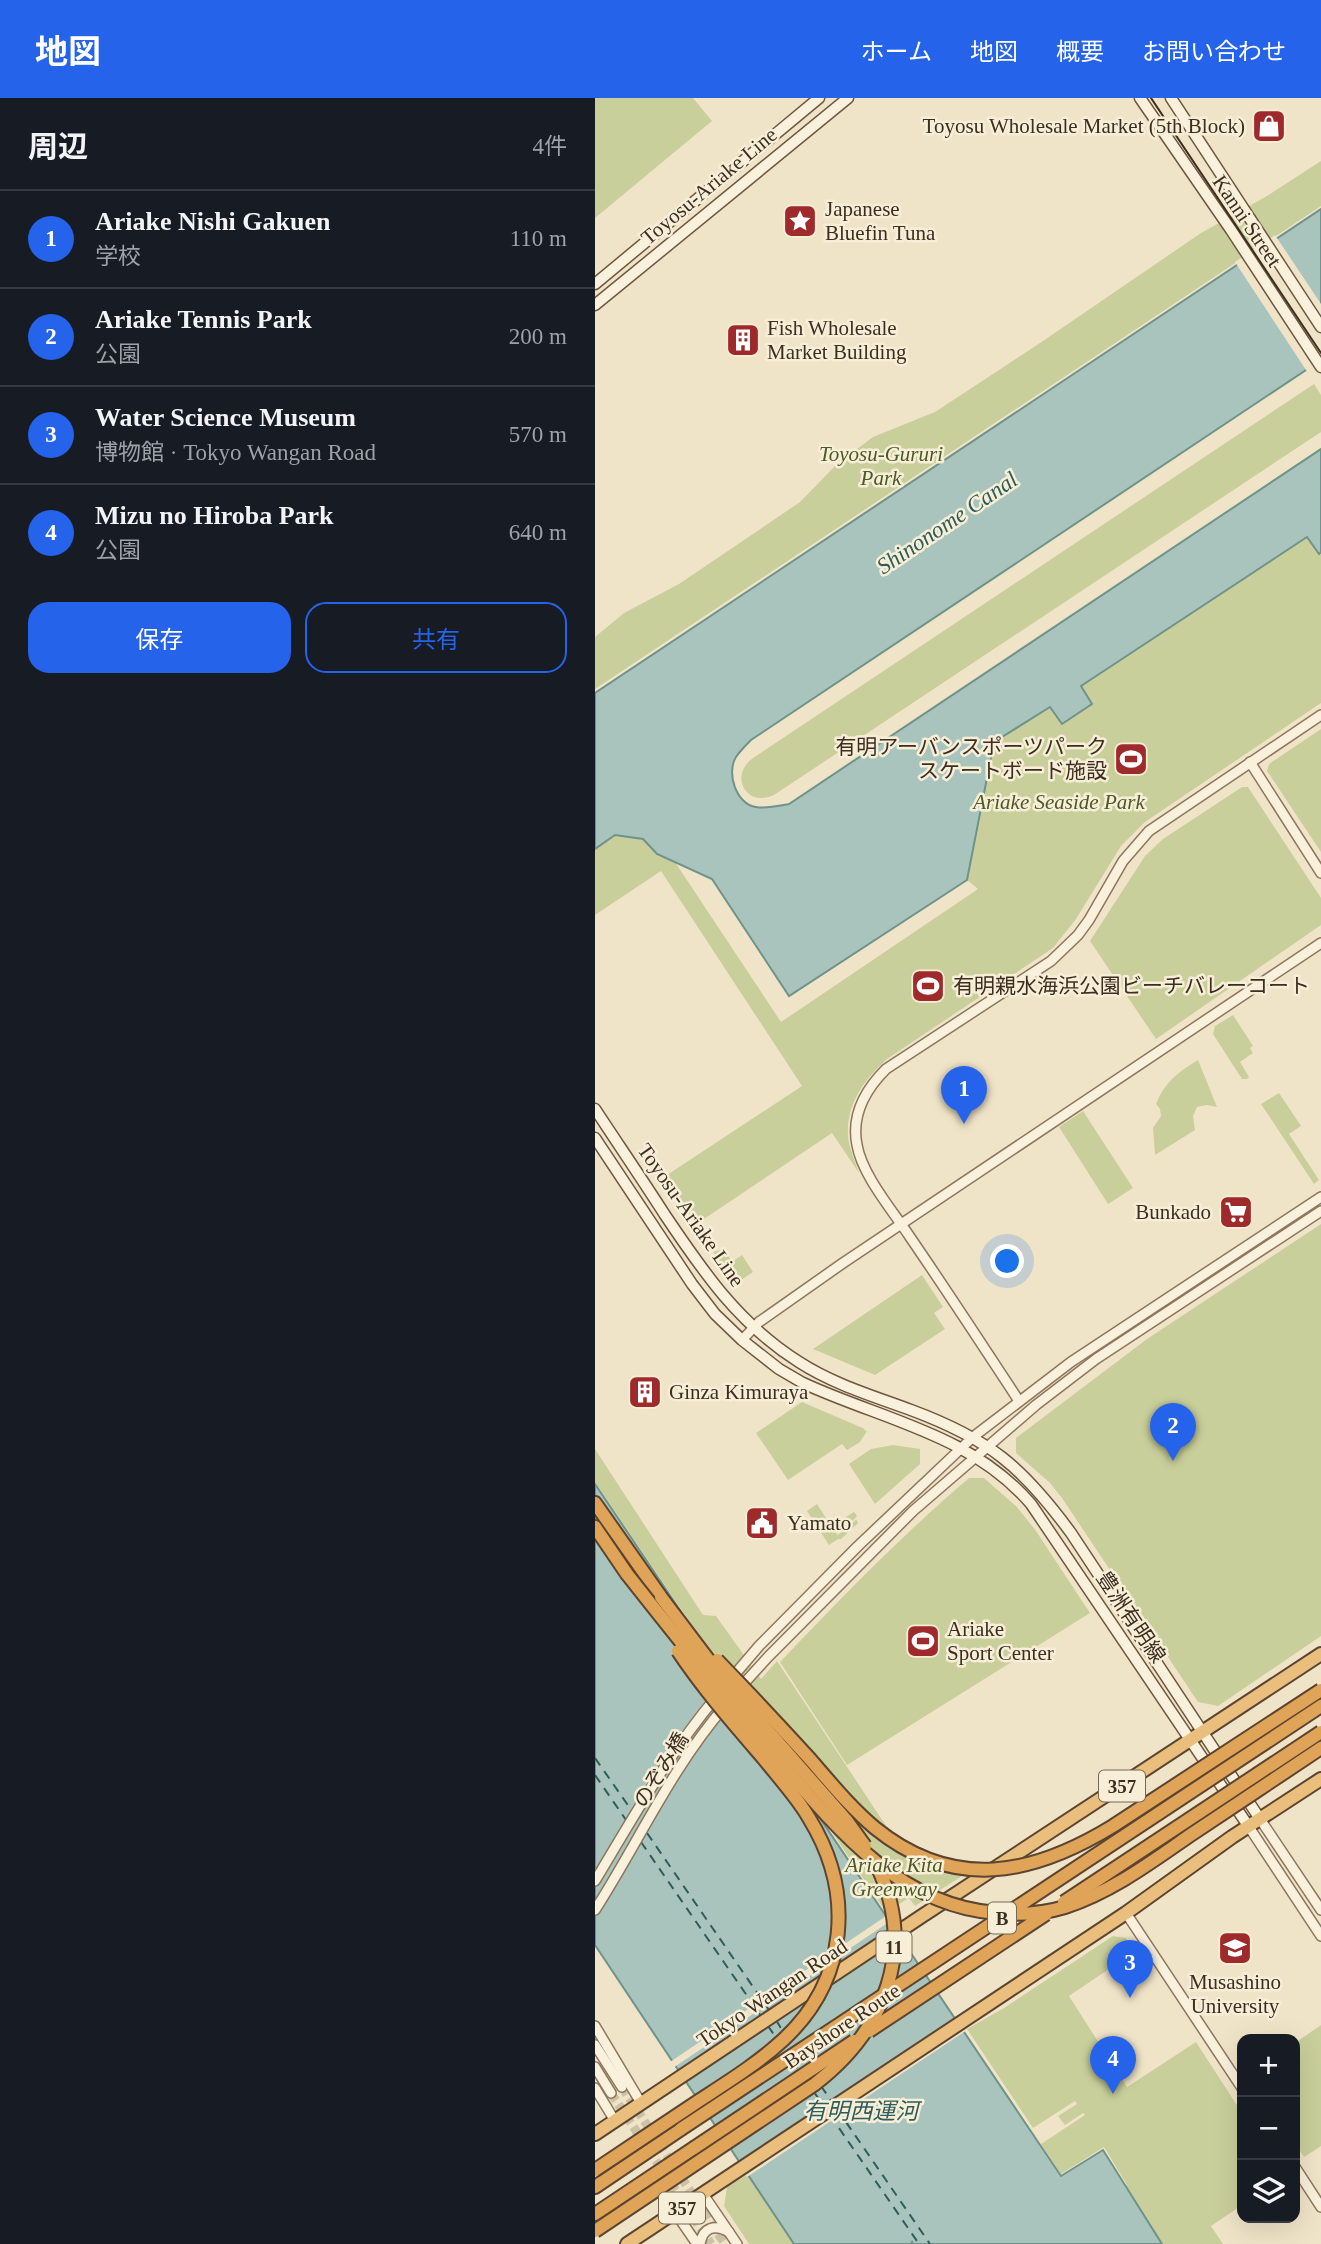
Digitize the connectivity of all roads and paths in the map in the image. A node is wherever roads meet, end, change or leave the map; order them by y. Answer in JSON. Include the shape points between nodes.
{"nodes":[{"id":1,"x":818,"y":98,"type":"edge"},
{"id":2,"x":848,"y":98,"type":"edge"},
{"id":3,"x":1140,"y":98,"type":"edge"},
{"id":4,"x":1171,"y":98,"type":"edge"},
{"id":5,"x":595,"y":284,"type":"edge"},
{"id":6,"x":595,"y":305,"type":"edge"},
{"id":7,"x":1321,"y":327,"type":"edge"},
{"id":8,"x":1321,"y":367,"type":"edge"},
{"id":9,"x":1321,"y":715,"type":"edge"},
{"id":10,"x":1250,"y":762,"type":"junction"},
{"id":11,"x":1321,"y":873,"type":"edge"},
{"id":12,"x":1321,"y":943,"type":"edge"},
{"id":13,"x":595,"y":1109,"type":"edge"},
{"id":14,"x":595,"y":1139,"type":"edge"},
{"id":15,"x":1321,"y":1197,"type":"edge"},
{"id":16,"x":1321,"y":1211,"type":"edge"},
{"id":17,"x":901,"y":1223,"type":"junction"},
{"id":18,"x":753,"y":1328,"type":"junction"},
{"id":19,"x":742,"y":1340,"type":"junction"},
{"id":20,"x":1020,"y":1401,"type":"junction"},
{"id":21,"x":973,"y":1437,"type":"junction"},
{"id":22,"x":988,"y":1446,"type":"junction"},
{"id":23,"x":961,"y":1448,"type":"junction"},
{"id":24,"x":977,"y":1456,"type":"junction"},
{"id":25,"x":595,"y":1503,"type":"edge"},
{"id":26,"x":595,"y":1527,"type":"edge"},
{"id":27,"x":627,"y":1574,"type":"junction"},
{"id":28,"x":661,"y":1597,"type":"junction"},
{"id":29,"x":1321,"y":1654,"type":"edge"},
{"id":30,"x":1321,"y":1690,"type":"edge"},
{"id":31,"x":1321,"y":1706,"type":"edge"},
{"id":32,"x":1203,"y":1732,"type":"junction"},
{"id":33,"x":1321,"y":1732,"type":"edge"},
{"id":34,"x":1191,"y":1740,"type":"junction"},
{"id":35,"x":1321,"y":1748,"type":"edge"},
{"id":36,"x":1321,"y":1779,"type":"edge"},
{"id":37,"x":1260,"y":1819,"type":"junction"},
{"id":38,"x":1249,"y":1828,"type":"junction"},
{"id":39,"x":595,"y":1881,"type":"edge"},
{"id":40,"x":595,"y":1910,"type":"edge"},
{"id":41,"x":1321,"y":1910,"type":"edge"},
{"id":42,"x":1126,"y":1913,"type":"junction"},
{"id":43,"x":1321,"y":1936,"type":"edge"},
{"id":44,"x":595,"y":2026,"type":"edge"},
{"id":45,"x":595,"y":2045,"type":"edge"},
{"id":46,"x":595,"y":2067,"type":"edge"},
{"id":47,"x":1237,"y":2080,"type":"edge"},
{"id":48,"x":622,"y":2087,"type":"tunnel mouth"},
{"id":49,"x":595,"y":2088,"type":"edge"},
{"id":50,"x":611,"y":2094,"type":"tunnel mouth"},
{"id":51,"x":641,"y":2103,"type":"junction"},
{"id":52,"x":615,"y":2121,"type":"junction"},
{"id":53,"x":595,"y":2134,"type":"edge"},
{"id":54,"x":595,"y":2170,"type":"edge"},
{"id":55,"x":1300,"y":2175,"type":"edge"},
{"id":56,"x":595,"y":2187,"type":"edge"},
{"id":57,"x":703,"y":2194,"type":"junction"},
{"id":58,"x":1321,"y":2207,"type":"edge"},
{"id":59,"x":675,"y":2213,"type":"junction"},
{"id":60,"x":595,"y":2214,"type":"edge"},
{"id":61,"x":595,"y":2231,"type":"edge"},
{"id":62,"x":729,"y":2232,"type":"junction"},
{"id":63,"x":627,"y":2244,"type":"edge"},
{"id":64,"x":698,"y":2244,"type":"edge"},
{"id":65,"x":737,"y":2244,"type":"edge"}],
"edges":[{"from":1,"to":5,"type":"main road","name":"Toyosu-Ariake Line"},
{"from":2,"to":6,"type":"main road","name":"Toyosu-Ariake Line"},
{"from":3,"to":8,"type":"main road","name":"Kanni Street"},
{"from":4,"to":7,"type":"main road","name":"Kanni Street"},
{"from":9,"to":10,"type":"street"},
{"from":10,"to":11,"type":"street"},
{"from":10,"to":17,"type":"street","via":[[1149,831],[1123,861],[1078,935],[1058,955],[872,1082],[856,1120],[857,1147]]},
{"from":12,"to":17,"type":"street"},
{"from":13,"to":18,"type":"main road","name":"Toyosu-Ariake Line","via":[[705,1274]]},
{"from":14,"to":19,"type":"main road","name":"Toyosu-Ariake Line","via":[[692,1284]]},
{"from":15,"to":20,"type":"street","name":"のぞみ橋","via":[[1080,1356]]},
{"from":16,"to":22,"type":"street","name":"のぞみ橋","via":[[1096,1359]]},
{"from":17,"to":18,"type":"street"},
{"from":17,"to":20,"type":"street"},
{"from":18,"to":19,"type":"street"},
{"from":18,"to":21,"type":"main road","name":"Toyosu-Ariake Line","via":[[821,1375]]},
{"from":19,"to":23,"type":"main road","name":"Toyosu-Ariake Line","via":[[803,1383]]},
{"from":20,"to":21,"type":"street","name":"のぞみ橋"},
{"from":21,"to":22,"type":"main road","name":"Toyosu-Ariake Line"},
{"from":21,"to":23,"type":"street","name":"のぞみ橋"},
{"from":22,"to":24,"type":"street","name":"のぞみ橋"},
{"from":22,"to":32,"type":"main road","name":"豊洲有明線","via":[[1045,1497]]},
{"from":23,"to":24,"type":"main road","name":"豊洲有明線"},
{"from":23,"to":39,"type":"street","name":"のぞみ橋","bridge":true,"via":[[759,1646],[693,1724]]},
{"from":24,"to":34,"type":"main road","name":"豊洲有明線","via":[[1031,1504]]},
{"from":24,"to":40,"type":"street","name":"のぞみ橋","bridge":true,"via":[[913,1511],[719,1713]]},
{"from":25,"to":28,"type":"highway","number":"11"},
{"from":26,"to":27,"type":"highway"},
{"from":27,"to":35,"type":"highway","bridge":true,"via":[[715,1686],[855,1844],[922,1893],[964,1908],[1024,1914],[1086,1899],[1126,1878]]},
{"from":27,"to":54,"type":"highway","bridge":true,"via":[[699,1683],[809,1817],[834,1875],[839,1926],[833,1963],[823,1987],[784,2040]]},
{"from":28,"to":30,"type":"highway","number":"11","bridge":true,"via":[[858,1813],[914,1853],[961,1867],[1015,1867],[1072,1849]]},
{"from":28,"to":61,"type":"highway","number":"11","bridge":true,"via":[[726,1684],[866,1848],[889,1900],[894,1924],[893,1965],[887,1992],[867,2031],[828,2075]]},
{"from":29,"to":32,"type":"highway","name":"Tokyo Wangan Road","number":"357"},
{"from":31,"to":56,"type":"highway","name":"Bayshore Route","number":"B","bridge":true},
{"from":32,"to":34,"type":"highway","name":"Tokyo Wangan Road","number":"357"},
{"from":32,"to":37,"type":"main road","name":"豊洲有明線"},
{"from":33,"to":60,"type":"highway","name":"Bayshore Route","number":"B","bridge":true},
{"from":34,"to":38,"type":"main road","name":"豊洲有明線"},
{"from":34,"to":51,"type":"highway","name":"Tokyo Wangan Road","number":"357","bridge":true},
{"from":36,"to":37,"type":"highway","number":"357"},
{"from":37,"to":38,"type":"highway","number":"357"},
{"from":37,"to":41,"type":"street"},
{"from":38,"to":42,"type":"highway","number":"357"},
{"from":38,"to":43,"type":"street"},
{"from":42,"to":47,"type":"street"},
{"from":42,"to":57,"type":"highway","number":"357"},
{"from":44,"to":51,"type":"street"},
{"from":45,"to":48,"type":"street"},
{"from":46,"to":50,"type":"street"},
{"from":49,"to":52,"type":"street"},
{"from":51,"to":52,"type":"highway","name":"Tokyo Wangan Road","number":"357"},
{"from":52,"to":53,"type":"highway","name":"Tokyo Wangan Road","number":"357"},
{"from":55,"to":58,"type":"street"},
{"from":57,"to":59,"type":"highway","number":"357"},
{"from":57,"to":62,"type":"street"},
{"from":59,"to":63,"type":"highway","number":"357"},
{"from":59,"to":64,"type":"street"},
{"from":62,"to":64,"type":"street","via":[[713,2227]]},
{"from":62,"to":65,"type":"street"}]}
